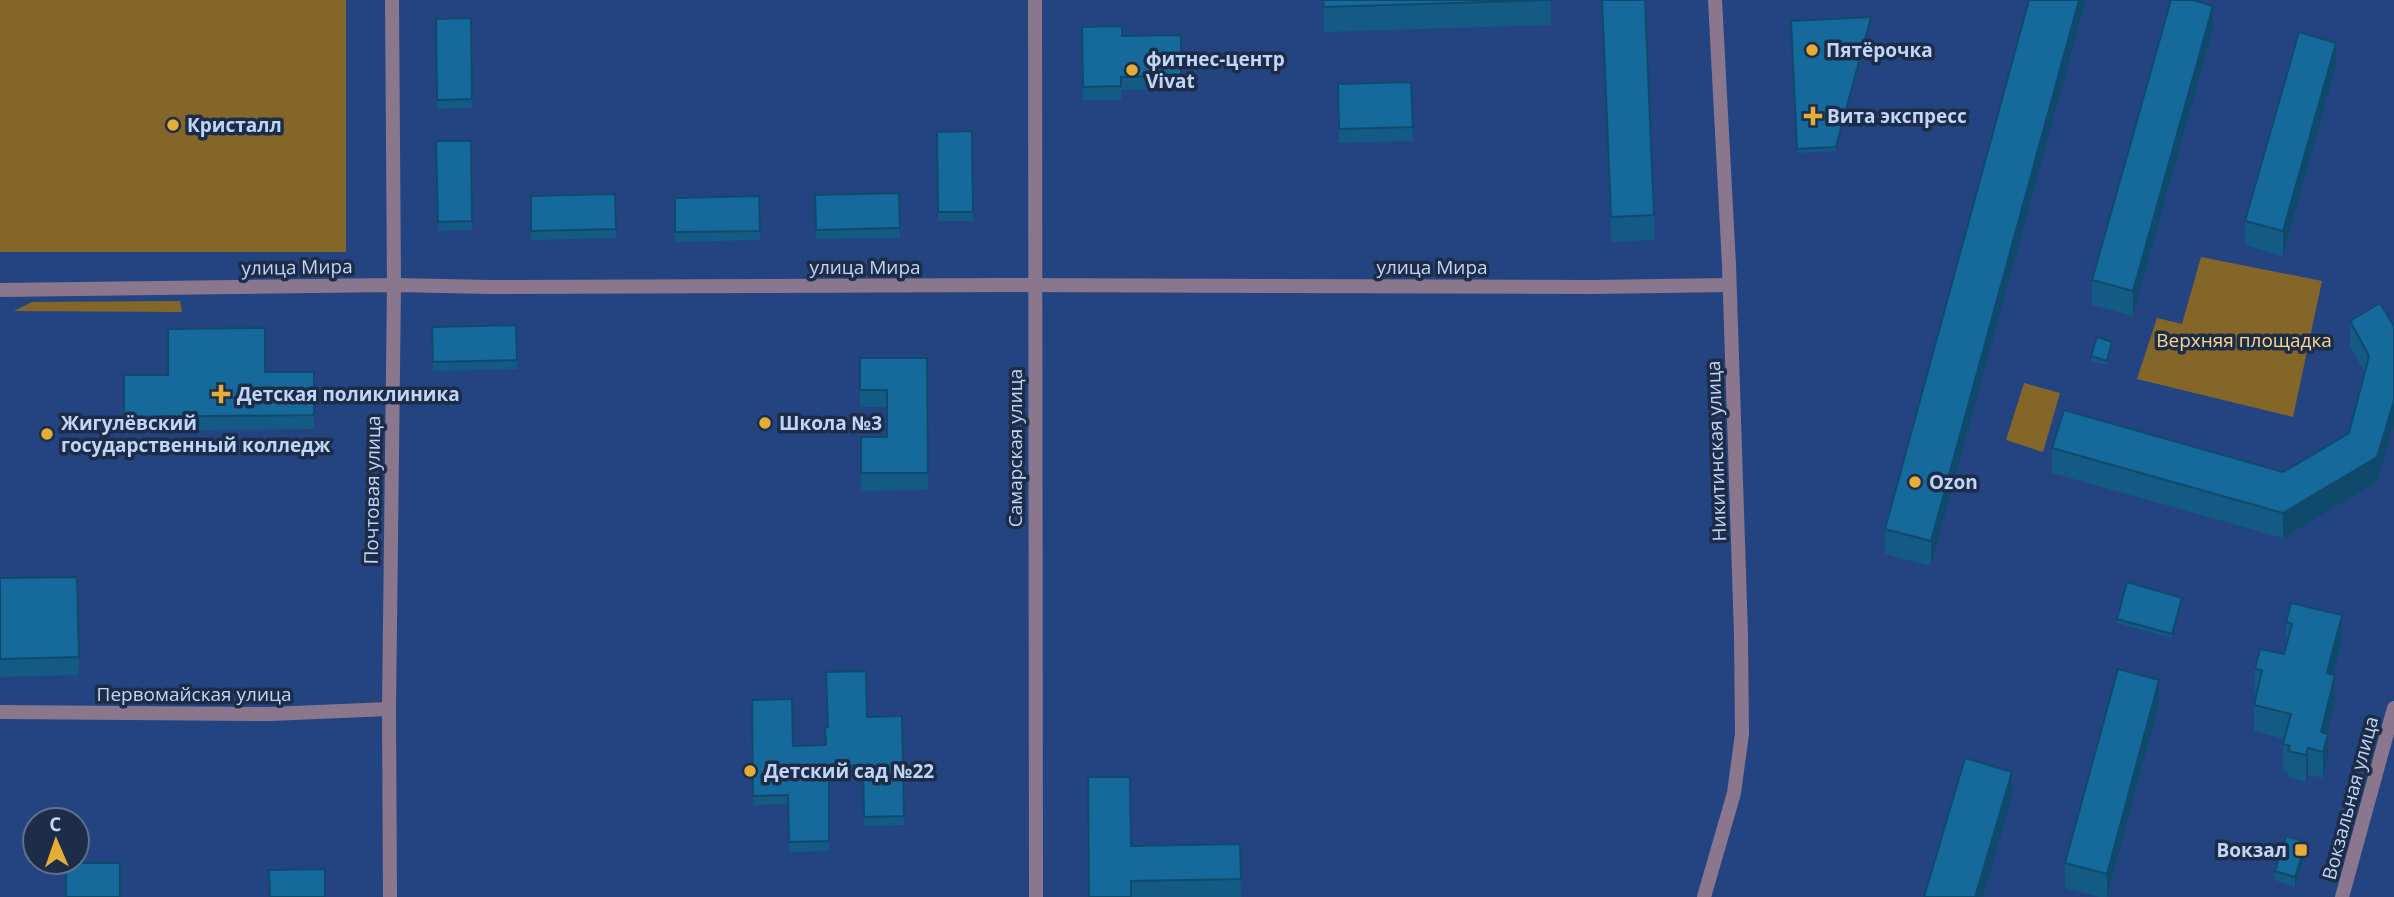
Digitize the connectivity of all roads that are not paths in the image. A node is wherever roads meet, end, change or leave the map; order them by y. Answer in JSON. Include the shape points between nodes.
{"nodes":[{"id":1,"x":392,"y":0,"type":"edge"},
{"id":2,"x":1035,"y":0,"type":"edge"},
{"id":3,"x":1715,"y":0,"type":"edge"},
{"id":4,"x":394,"y":285,"type":"junction"},
{"id":5,"x":1729,"y":285,"type":"junction"},
{"id":6,"x":1035,"y":286,"type":"junction"},
{"id":7,"x":0,"y":290,"type":"edge"},
{"id":8,"x":2394,"y":708,"type":"edge"},
{"id":9,"x":389,"y":709,"type":"junction"},
{"id":10,"x":0,"y":712,"type":"edge"},
{"id":11,"x":390,"y":897,"type":"edge"},
{"id":12,"x":1036,"y":897,"type":"edge"},
{"id":13,"x":1704,"y":897,"type":"edge"},
{"id":14,"x":2342,"y":897,"type":"edge"}],
"edges":[{"from":1,"to":4,"type":"street","name":"Почтовая улица"},
{"from":2,"to":6,"type":"street","name":"Самарская улица"},
{"from":3,"to":5,"type":"street","name":"Никитинская улица"},
{"from":4,"to":6,"type":"street","name":"улица Мира"},
{"from":4,"to":7,"type":"street","name":"улица Мира"},
{"from":4,"to":9,"type":"street","name":"Почтовая улица"},
{"from":5,"to":6,"type":"street","name":"улица Мира"},
{"from":5,"to":13,"type":"street","name":"Никитинская улица","via":[[1742,734],[1734,793]]},
{"from":6,"to":12,"type":"street","name":"Самарская улица"},
{"from":8,"to":14,"type":"street","name":"Вокзальная улица"},
{"from":9,"to":10,"type":"street","name":"Первомайская улица","via":[[270,714]]},
{"from":9,"to":11,"type":"street","name":"Почтовая улица"}]}
